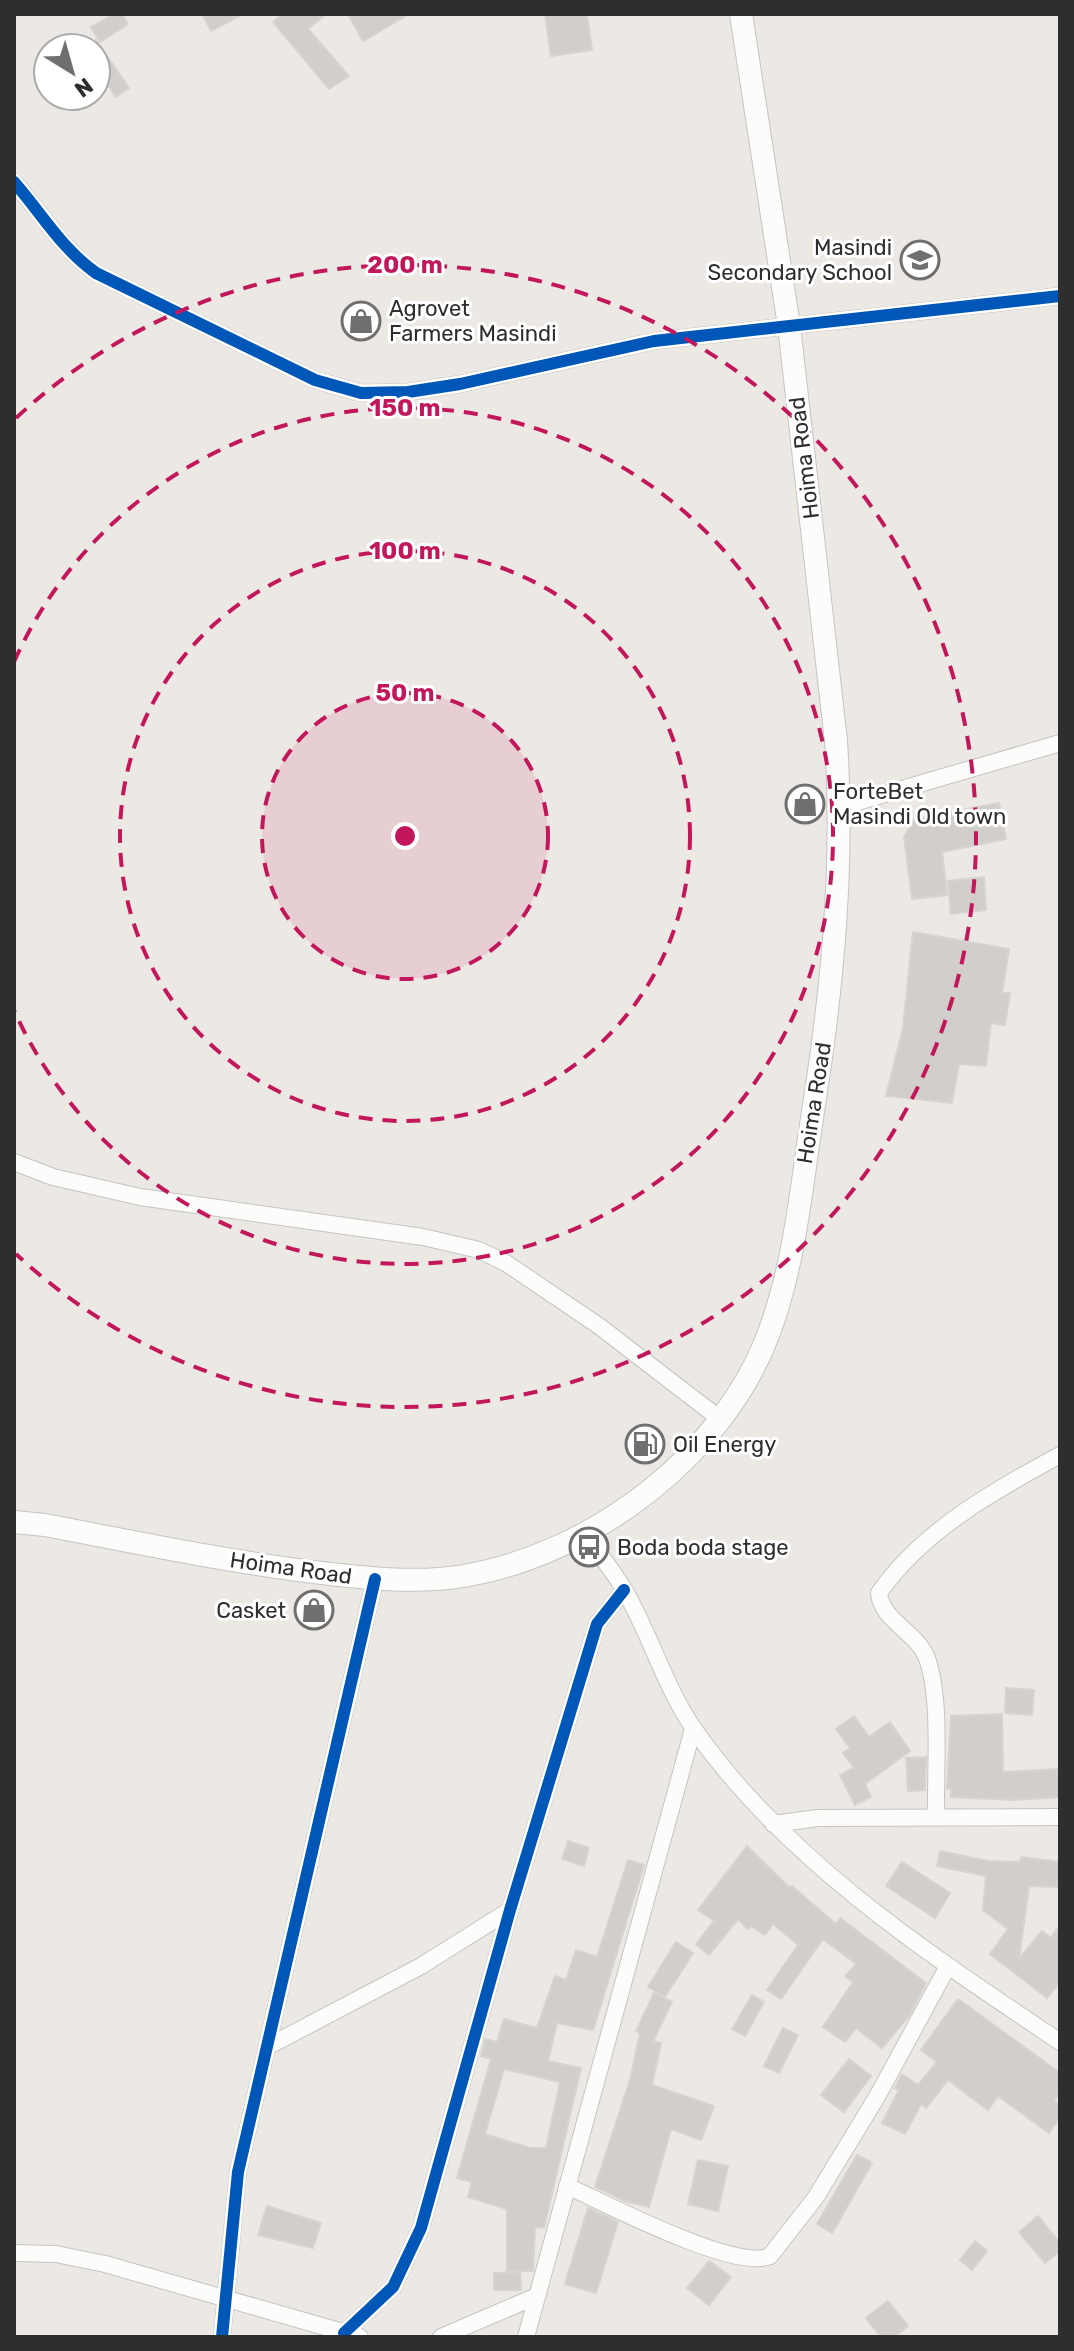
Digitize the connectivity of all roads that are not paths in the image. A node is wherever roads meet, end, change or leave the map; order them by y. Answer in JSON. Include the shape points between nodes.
{"nodes":[{"id":1,"x":741,"y":14,"type":"edge"},
{"id":2,"x":14,"y":182,"type":"edge"},
{"id":3,"x":1059,"y":299,"type":"edge"},
{"id":4,"x":789,"y":326,"type":"junction"},
{"id":5,"x":1060,"y":743,"type":"edge"},
{"id":6,"x":840,"y":807,"type":"junction"},
{"id":7,"x":14,"y":1162,"type":"edge"},
{"id":8,"x":720,"y":1419,"type":"junction"},
{"id":9,"x":1060,"y":1455,"type":"edge"},
{"id":10,"x":14,"y":1522,"type":"edge"},
{"id":11,"x":586,"y":1536,"type":"junction"},
{"id":12,"x":375,"y":1579,"type":"junction"},
{"id":13,"x":624,"y":1590,"type":"junction"},
{"id":14,"x":693,"y":1729,"type":"junction"},
{"id":15,"x":936,"y":1817,"type":"junction"},
{"id":16,"x":1060,"y":1817,"type":"edge"},
{"id":17,"x":773,"y":1824,"type":"junction"},
{"id":18,"x":510,"y":1910,"type":"junction"},
{"id":19,"x":948,"y":1966,"type":"junction"},
{"id":20,"x":1060,"y":2042,"type":"edge"},
{"id":21,"x":267,"y":2047,"type":"junction"},
{"id":22,"x":567,"y":2186,"type":"junction"},
{"id":23,"x":14,"y":2253,"type":"edge"},
{"id":24,"x":537,"y":2296,"type":"junction"},
{"id":25,"x":226,"y":2299,"type":"junction"},
{"id":26,"x":352,"y":2335,"type":"edge"},
{"id":27,"x":222,"y":2337,"type":"edge"},
{"id":28,"x":441,"y":2337,"type":"edge"},
{"id":29,"x":526,"y":2337,"type":"edge"}],
"edges":[{"from":1,"to":4,"type":"main road","name":"Hoima Road"},
{"from":2,"to":4,"type":"street","via":[[54,236],[96,273],[315,380],[361,393],[447,386],[654,341]]},
{"from":3,"to":4,"type":"street"},
{"from":4,"to":6,"type":"main road","name":"Hoima Road"},
{"from":5,"to":6,"type":"street"},
{"from":6,"to":8,"type":"main road","name":"Hoima Road","via":[[836,919],[823,1042],[789,1261],[769,1335]]},
{"from":7,"to":8,"type":"street","via":[[53,1177],[140,1197],[423,1237],[479,1250],[599,1326]]},
{"from":8,"to":11,"type":"main road","name":"Hoima Road","via":[[642,1498]]},
{"from":9,"to":15,"type":"street","via":[[991,1493],[921,1548],[879,1593],[883,1608],[927,1658],[934,1690]]},
{"from":10,"to":12,"type":"main road","name":"Hoima Road","via":[[245,1564]]},
{"from":11,"to":12,"type":"main road","name":"Hoima Road","via":[[465,1576]]},
{"from":11,"to":13,"type":"street"},
{"from":12,"to":21,"type":"street"},
{"from":13,"to":14,"type":"street"},
{"from":13,"to":18,"type":"street","via":[[597,1624]]},
{"from":14,"to":17,"type":"street"},
{"from":14,"to":22,"type":"street"},
{"from":15,"to":16,"type":"street"},
{"from":15,"to":17,"type":"street","via":[[818,1818]]},
{"from":17,"to":19,"type":"street"},
{"from":18,"to":21,"type":"street","via":[[421,1966]]},
{"from":18,"to":26,"type":"street","via":[[413,2250]]},
{"from":19,"to":20,"type":"street"},
{"from":19,"to":22,"type":"street","via":[[816,2197],[767,2258],[747,2258],[687,2241]]},
{"from":21,"to":25,"type":"street","via":[[238,2172]]},
{"from":22,"to":24,"type":"street"},
{"from":23,"to":25,"type":"street","via":[[56,2254],[105,2264]]},
{"from":24,"to":28,"type":"street"},
{"from":24,"to":29,"type":"street"},
{"from":25,"to":26,"type":"street"},
{"from":25,"to":27,"type":"street"}]}
